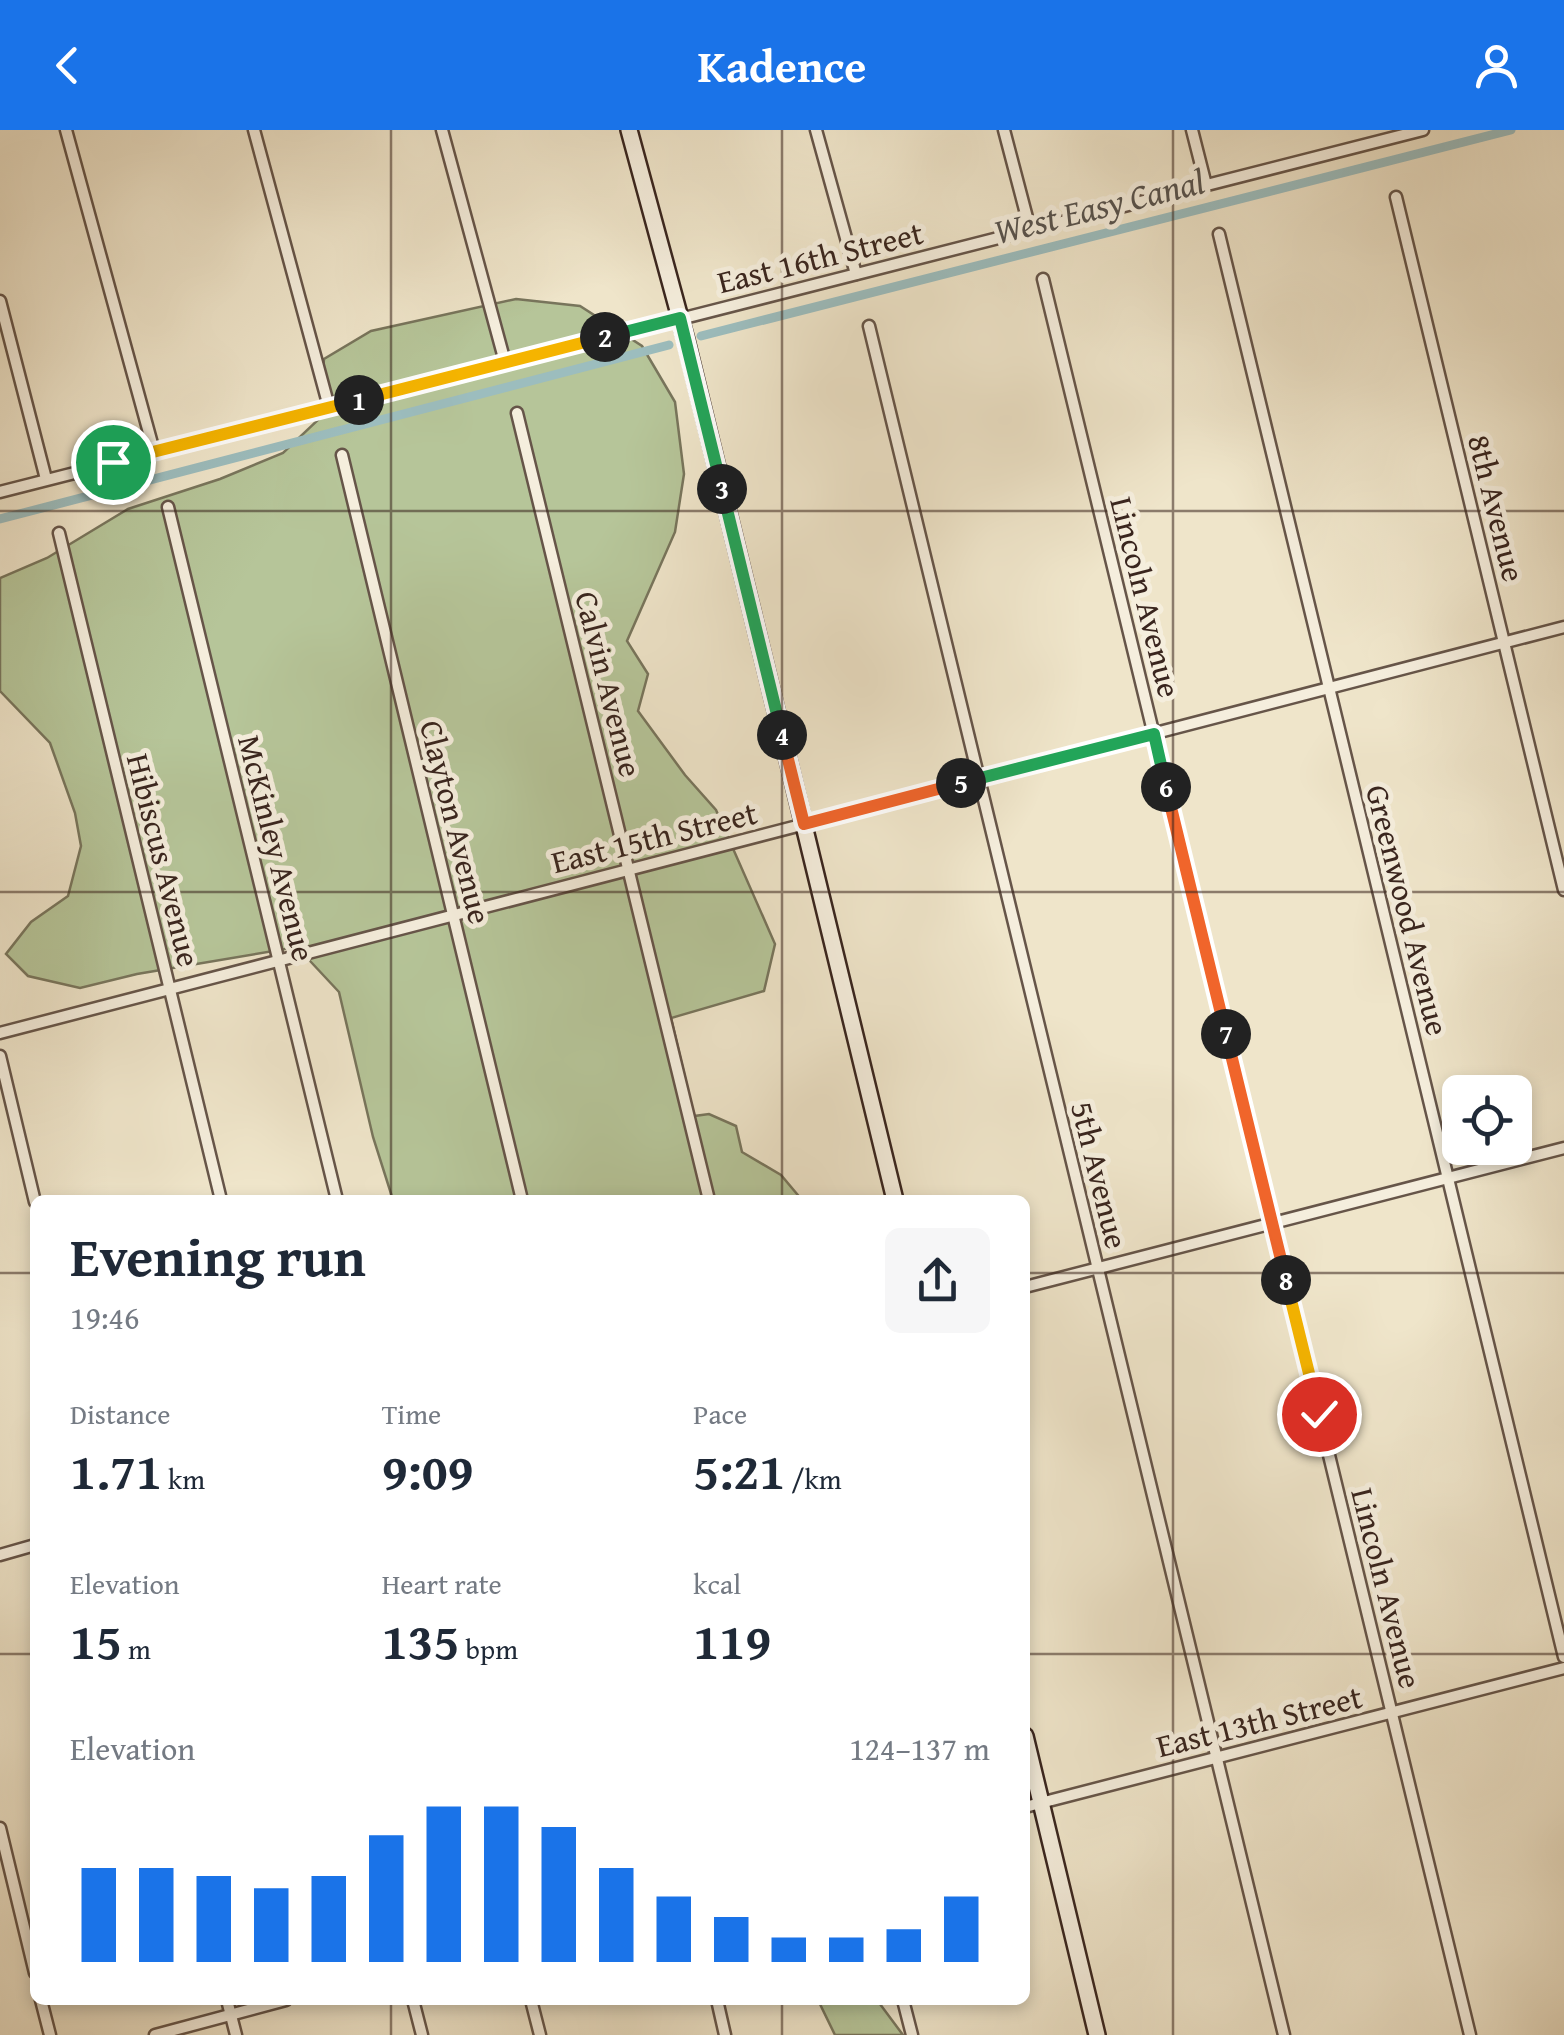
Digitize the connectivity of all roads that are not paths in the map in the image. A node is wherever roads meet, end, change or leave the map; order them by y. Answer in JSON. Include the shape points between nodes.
{"nodes":[{"id":1,"x":66,"y":130,"type":"edge"},
{"id":2,"x":254,"y":130,"type":"edge"},
{"id":3,"x":442,"y":130,"type":"edge"},
{"id":4,"x":629,"y":130,"type":"edge"},
{"id":5,"x":816,"y":130,"type":"edge"},
{"id":6,"x":1004,"y":130,"type":"edge"},
{"id":7,"x":1192,"y":130,"type":"edge"},
{"id":8,"x":1423,"y":130,"type":"edge"},
{"id":9,"x":1381,"y":135,"type":"edge"},
{"id":10,"x":1206,"y":185,"type":"junction"},
{"id":11,"x":1396,"y":197,"type":"dead end"},
{"id":12,"x":1030,"y":229,"type":"junction"},
{"id":13,"x":1219,"y":234,"type":"dead end"},
{"id":14,"x":856,"y":274,"type":"junction"},
{"id":15,"x":1042,"y":279,"type":"dead end"},
{"id":16,"x":0,"y":301,"type":"edge"},
{"id":17,"x":680,"y":318,"type":"junction"},
{"id":18,"x":868,"y":326,"type":"dead end"},
{"id":19,"x":505,"y":362,"type":"junction"},
{"id":20,"x":330,"y":407,"type":"junction"},
{"id":21,"x":518,"y":413,"type":"dead end"},
{"id":22,"x":154,"y":451,"type":"junction"},
{"id":23,"x":342,"y":455,"type":"dead end"},
{"id":24,"x":46,"y":479,"type":"junction"},
{"id":25,"x":0,"y":492,"type":"edge"},
{"id":26,"x":168,"y":507,"type":"dead end"},
{"id":27,"x":59,"y":532,"type":"dead end"},
{"id":28,"x":1564,"y":628,"type":"edge"},
{"id":29,"x":1504,"y":643,"type":"junction"},
{"id":30,"x":1329,"y":688,"type":"junction"},
{"id":31,"x":1154,"y":734,"type":"junction"},
{"id":32,"x":978,"y":778,"type":"junction"},
{"id":33,"x":804,"y":824,"type":"junction"},
{"id":34,"x":628,"y":869,"type":"junction"},
{"id":35,"x":1564,"y":890,"type":"edge"},
{"id":36,"x":453,"y":914,"type":"junction"},
{"id":37,"x":278,"y":960,"type":"junction"},
{"id":38,"x":170,"y":988,"type":"junction"},
{"id":39,"x":0,"y":1034,"type":"edge"},
{"id":40,"x":0,"y":1056,"type":"edge"},
{"id":41,"x":1564,"y":1148,"type":"edge"},
{"id":42,"x":1448,"y":1178,"type":"junction"},
{"id":43,"x":33,"y":1195,"type":"edge"},
{"id":44,"x":219,"y":1195,"type":"edge"},
{"id":45,"x":336,"y":1195,"type":"edge"},
{"id":46,"x":521,"y":1195,"type":"edge"},
{"id":47,"x":708,"y":1195,"type":"edge"},
{"id":48,"x":894,"y":1195,"type":"edge"},
{"id":49,"x":1272,"y":1223,"type":"junction"},
{"id":50,"x":1097,"y":1268,"type":"junction"},
{"id":51,"x":1030,"y":1286,"type":"edge"},
{"id":52,"x":30,"y":1546,"type":"edge"},
{"id":53,"x":0,"y":1555,"type":"edge"},
{"id":54,"x":1564,"y":1656,"type":"edge"},
{"id":55,"x":1564,"y":1668,"type":"edge"},
{"id":56,"x":1392,"y":1712,"type":"junction"},
{"id":57,"x":1216,"y":1758,"type":"junction"},
{"id":58,"x":1030,"y":1779,"type":"edge"},
{"id":59,"x":1033,"y":1805,"type":"edge"},
{"id":60,"x":0,"y":1828,"type":"edge"},
{"id":61,"x":30,"y":1952,"type":"edge"},
{"id":62,"x":43,"y":2005,"type":"edge"},
{"id":63,"x":228,"y":2005,"type":"edge"},
{"id":64,"x":268,"y":2005,"type":"edge"},
{"id":65,"x":414,"y":2005,"type":"edge"},
{"id":66,"x":532,"y":2005,"type":"edge"},
{"id":67,"x":718,"y":2005,"type":"edge"},
{"id":68,"x":904,"y":2005,"type":"edge"},
{"id":69,"x":231,"y":2015,"type":"junction"},
{"id":70,"x":50,"y":2035,"type":"edge"},
{"id":71,"x":155,"y":2035,"type":"edge"},
{"id":72,"x":236,"y":2035,"type":"edge"},
{"id":73,"x":422,"y":2035,"type":"edge"},
{"id":74,"x":540,"y":2035,"type":"edge"},
{"id":75,"x":725,"y":2035,"type":"edge"},
{"id":76,"x":912,"y":2035,"type":"edge"},
{"id":77,"x":1098,"y":2035,"type":"edge"},
{"id":78,"x":1284,"y":2035,"type":"edge"},
{"id":79,"x":1470,"y":2035,"type":"edge"}],
"edges":[{"from":1,"to":22,"type":"street"},
{"from":2,"to":20,"type":"street"},
{"from":3,"to":19,"type":"street"},
{"from":4,"to":17,"type":"street"},
{"from":5,"to":14,"type":"street"},
{"from":6,"to":12,"type":"street"},
{"from":7,"to":10,"type":"street"},
{"from":8,"to":9,"type":"street","name":"East 16th Street"},
{"from":9,"to":10,"type":"street","name":"East 16th Street"},
{"from":10,"to":12,"type":"street","name":"East 16th Street"},
{"from":11,"to":29,"type":"street","name":"8th Avenue"},
{"from":12,"to":14,"type":"street","name":"East 16th Street"},
{"from":13,"to":30,"type":"street","name":"Greenwood Avenue"},
{"from":14,"to":17,"type":"street","name":"East 16th Street"},
{"from":15,"to":31,"type":"street","name":"Lincoln Avenue"},
{"from":16,"to":24,"type":"street"},
{"from":17,"to":19,"type":"street","name":"East 16th Street"},
{"from":17,"to":33,"type":"street"},
{"from":18,"to":32,"type":"street","name":"5th Avenue"},
{"from":19,"to":20,"type":"street","name":"East 16th Street"},
{"from":20,"to":22,"type":"street","name":"East 16th Street"},
{"from":21,"to":34,"type":"street","name":"Calvin Avenue"},
{"from":22,"to":24,"type":"street","name":"East 16th Street"},
{"from":23,"to":36,"type":"street","name":"Clayton Avenue"},
{"from":24,"to":25,"type":"street","name":"East 16th Street"},
{"from":26,"to":37,"type":"street","name":"McKinley Avenue"},
{"from":27,"to":38,"type":"street","name":"Hibiscus Avenue"},
{"from":28,"to":29,"type":"street","name":"East 15th Street"},
{"from":29,"to":30,"type":"street","name":"East 15th Street"},
{"from":29,"to":35,"type":"street","name":"8th Avenue"},
{"from":30,"to":31,"type":"street","name":"East 15th Street"},
{"from":30,"to":42,"type":"street","name":"Greenwood Avenue"},
{"from":31,"to":32,"type":"street","name":"East 15th Street"},
{"from":31,"to":49,"type":"street","name":"Lincoln Avenue"},
{"from":32,"to":33,"type":"street","name":"East 15th Street"},
{"from":32,"to":50,"type":"street","name":"5th Avenue"},
{"from":33,"to":34,"type":"street","name":"East 15th Street"},
{"from":33,"to":48,"type":"street"},
{"from":34,"to":36,"type":"street","name":"East 15th Street"},
{"from":34,"to":47,"type":"street","name":"Calvin Avenue"},
{"from":36,"to":37,"type":"street","name":"East 15th Street"},
{"from":36,"to":46,"type":"street","name":"Clayton Avenue"},
{"from":37,"to":38,"type":"street","name":"East 15th Street"},
{"from":37,"to":45,"type":"street","name":"McKinley Avenue"},
{"from":38,"to":39,"type":"street","name":"East 15th Street"},
{"from":38,"to":44,"type":"street","name":"Hibiscus Avenue"},
{"from":40,"to":43,"type":"street"},
{"from":41,"to":42,"type":"street"},
{"from":42,"to":49,"type":"street"},
{"from":42,"to":54,"type":"street","name":"Greenwood Avenue"},
{"from":49,"to":50,"type":"street"},
{"from":49,"to":56,"type":"street","name":"Lincoln Avenue"},
{"from":50,"to":51,"type":"street"},
{"from":50,"to":57,"type":"street","name":"5th Avenue"},
{"from":52,"to":53,"type":"street"},
{"from":55,"to":56,"type":"street","name":"East 13th Street"},
{"from":56,"to":57,"type":"street","name":"East 13th Street"},
{"from":56,"to":79,"type":"street","name":"Lincoln Avenue"},
{"from":57,"to":59,"type":"street","name":"East 13th Street"},
{"from":57,"to":78,"type":"street","name":"5th Avenue"},
{"from":58,"to":59,"type":"street"},
{"from":59,"to":77,"type":"street"},
{"from":60,"to":61,"type":"street"},
{"from":62,"to":70,"type":"street"},
{"from":63,"to":69,"type":"street"},
{"from":64,"to":69,"type":"street"},
{"from":65,"to":73,"type":"street"},
{"from":66,"to":74,"type":"street"},
{"from":67,"to":75,"type":"street"},
{"from":68,"to":76,"type":"street"},
{"from":69,"to":71,"type":"street"},
{"from":69,"to":72,"type":"street"}]}
